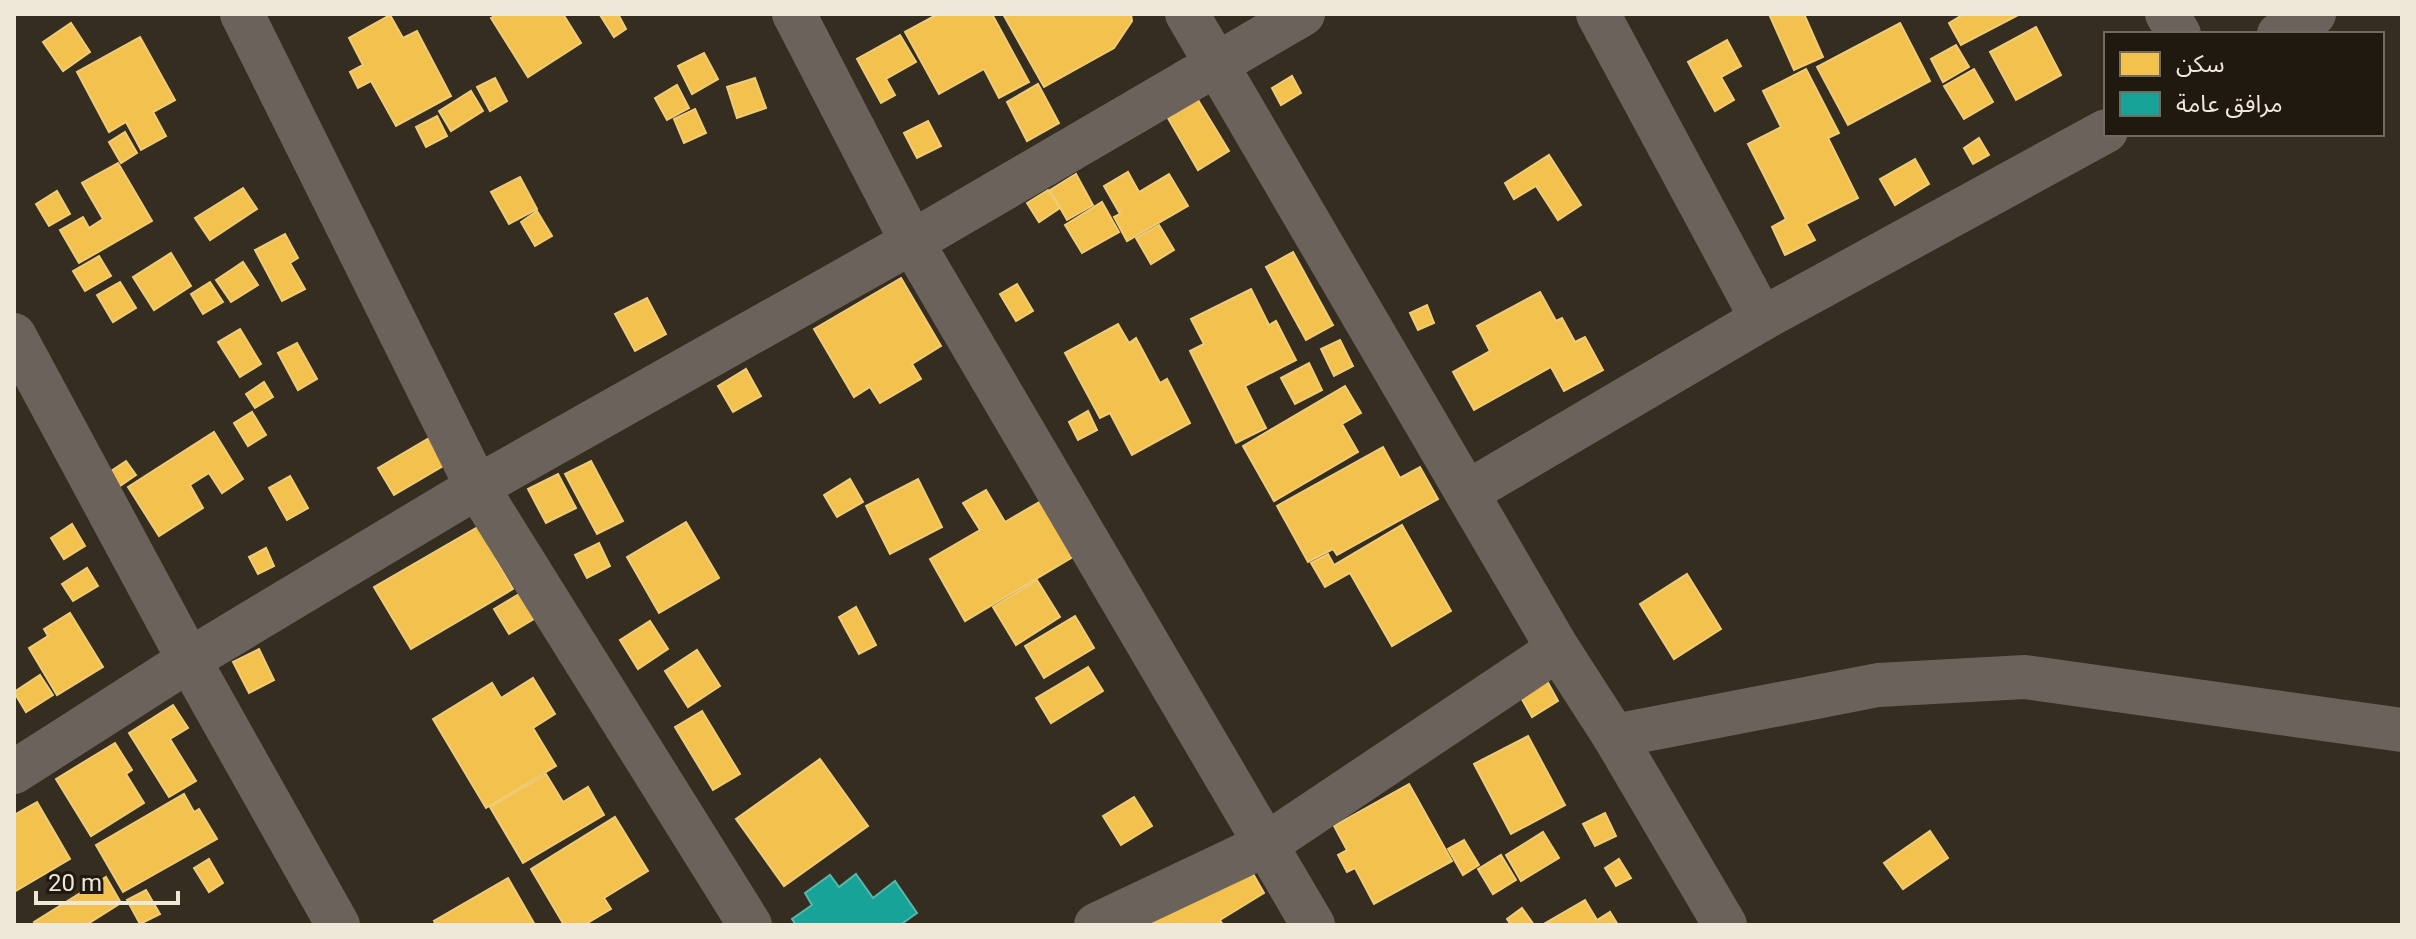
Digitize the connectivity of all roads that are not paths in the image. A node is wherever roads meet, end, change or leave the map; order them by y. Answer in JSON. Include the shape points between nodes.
{"nodes":[{"id":1,"x":242,"y":14,"type":"edge"},
{"id":2,"x":794,"y":14,"type":"edge"},
{"id":3,"x":1187,"y":14,"type":"edge"},
{"id":4,"x":1303,"y":14,"type":"edge"},
{"id":5,"x":1598,"y":14,"type":"edge"},
{"id":6,"x":2167,"y":14,"type":"edge"},
{"id":7,"x":2314,"y":14,"type":"edge"},
{"id":8,"x":2178,"y":32,"type":"edge"},
{"id":9,"x":2282,"y":32,"type":"edge"},
{"id":10,"x":1215,"y":66,"type":"junction"},
{"id":11,"x":2104,"y":132,"type":"edge"},
{"id":12,"x":912,"y":242,"type":"junction"},
{"id":13,"x":1762,"y":319,"type":"junction"},
{"id":14,"x":14,"y":335,"type":"edge"},
{"id":15,"x":477,"y":487,"type":"junction"},
{"id":16,"x":1468,"y":492,"type":"junction"},
{"id":17,"x":1558,"y":649,"type":"junction"},
{"id":18,"x":189,"y":660,"type":"junction"},
{"id":19,"x":2402,"y":730,"type":"edge"},
{"id":20,"x":1614,"y":736,"type":"junction"},
{"id":21,"x":14,"y":772,"type":"edge"},
{"id":22,"x":1267,"y":844,"type":"junction"},
{"id":23,"x":338,"y":925,"type":"edge"},
{"id":24,"x":750,"y":925,"type":"edge"},
{"id":25,"x":1096,"y":925,"type":"edge"},
{"id":26,"x":1313,"y":925,"type":"edge"},
{"id":27,"x":1725,"y":925,"type":"edge"}],
"edges":[{"from":1,"to":15,"type":"street"},
{"from":2,"to":12,"type":"street"},
{"from":3,"to":10,"type":"street"},
{"from":4,"to":10,"type":"street"},
{"from":5,"to":13,"type":"street"},
{"from":6,"to":8,"type":"street"},
{"from":7,"to":9,"type":"street"},
{"from":10,"to":12,"type":"street"},
{"from":10,"to":16,"type":"street"},
{"from":11,"to":13,"type":"street"},
{"from":12,"to":15,"type":"street"},
{"from":12,"to":22,"type":"street"},
{"from":13,"to":16,"type":"street"},
{"from":14,"to":18,"type":"street"},
{"from":15,"to":18,"type":"street"},
{"from":15,"to":24,"type":"street"},
{"from":16,"to":17,"type":"street"},
{"from":17,"to":20,"type":"street"},
{"from":17,"to":22,"type":"street"},
{"from":18,"to":21,"type":"street"},
{"from":18,"to":23,"type":"street"},
{"from":19,"to":20,"type":"street","via":[[2025,677],[1878,685]]},
{"from":20,"to":27,"type":"street"},
{"from":22,"to":25,"type":"street"},
{"from":22,"to":26,"type":"street"}]}
